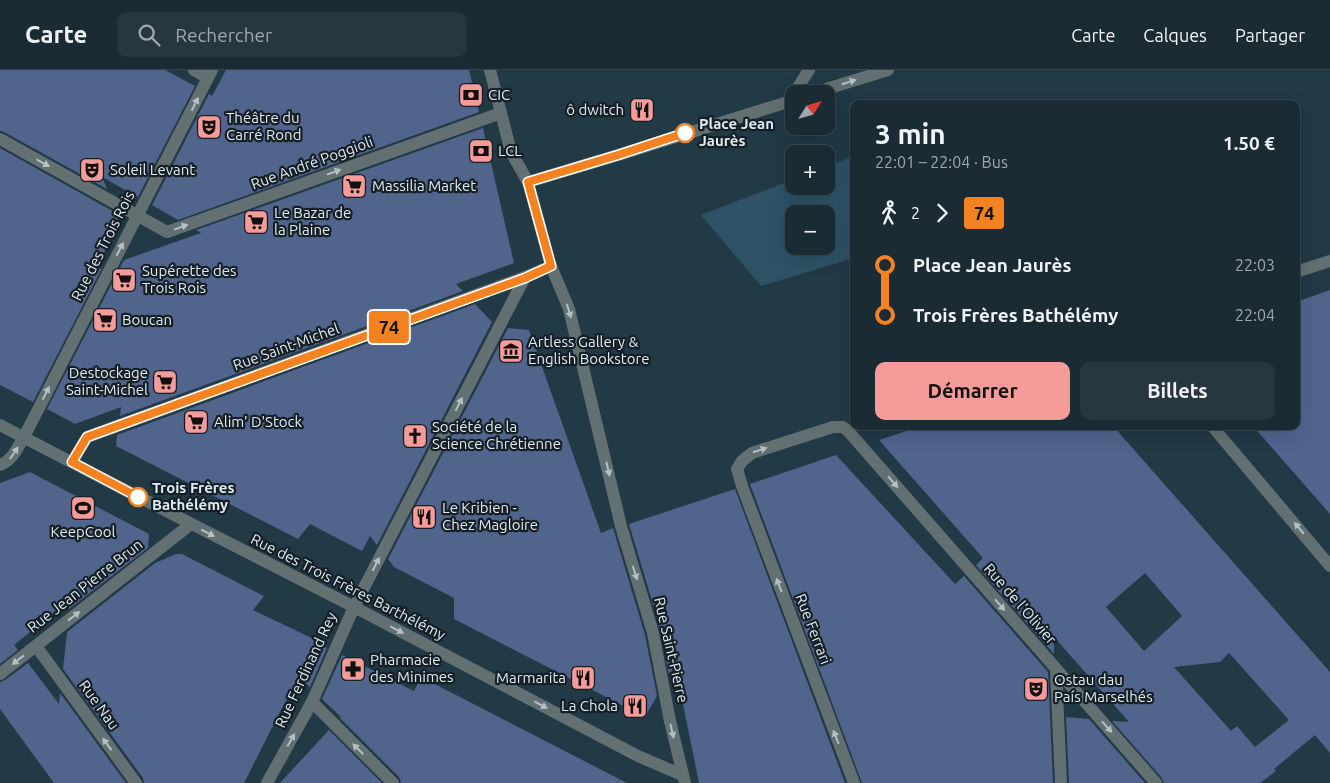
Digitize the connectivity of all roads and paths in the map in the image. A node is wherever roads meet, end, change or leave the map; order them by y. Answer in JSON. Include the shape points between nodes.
{"nodes":[{"id":1,"x":194,"y":70,"type":"edge"},
{"id":2,"x":490,"y":70,"type":"edge"},
{"id":3,"x":809,"y":70,"type":"edge"},
{"id":4,"x":888,"y":70,"type":"edge"},
{"id":5,"x":210,"y":74,"type":"edge"},
{"id":6,"x":800,"y":85,"type":"edge"},
{"id":7,"x":835,"y":86,"type":"edge"},
{"id":8,"x":785,"y":102,"type":"edge"},
{"id":9,"x":501,"y":113,"type":"junction"},
{"id":10,"x":0,"y":139,"type":"edge"},
{"id":11,"x":528,"y":182,"type":"junction"},
{"id":12,"x":137,"y":216,"type":"junction"},
{"id":13,"x":1330,"y":261,"type":"edge"},
{"id":14,"x":551,"y":266,"type":"junction"},
{"id":15,"x":1300,"y":271,"type":"edge"},
{"id":16,"x":525,"y":278,"type":"junction"},
{"id":17,"x":0,"y":425,"type":"edge"},
{"id":18,"x":1215,"y":430,"type":"edge"},
{"id":19,"x":24,"y":437,"type":"junction"},
{"id":20,"x":861,"y":446,"type":"joint"},
{"id":21,"x":72,"y":462,"type":"junction"},
{"id":22,"x":0,"y":465,"type":"edge"},
{"id":23,"x":191,"y":524,"type":"junction"},
{"id":24,"x":1330,"y":566,"type":"edge"},
{"id":25,"x":354,"y":607,"type":"junction"},
{"id":26,"x":36,"y":646,"type":"junction"},
{"id":27,"x":1056,"y":670,"type":"junction"},
{"id":28,"x":0,"y":674,"type":"edge"},
{"id":29,"x":312,"y":702,"type":"junction"},
{"id":30,"x":684,"y":779,"type":"edge"},
{"id":31,"x":136,"y":783,"type":"edge"},
{"id":32,"x":267,"y":783,"type":"edge"},
{"id":33,"x":393,"y":783,"type":"edge"},
{"id":34,"x":854,"y":783,"type":"edge"},
{"id":35,"x":1061,"y":783,"type":"edge"},
{"id":36,"x":1156,"y":783,"type":"edge"}],
"edges":[{"from":1,"to":5,"type":"street"},
{"from":2,"to":9,"type":"street"},
{"from":3,"to":6,"type":"street"},
{"from":7,"to":4,"type":"street","one_way":true},
{"from":12,"to":5,"type":"street","name":"Rue des Trois Rois","one_way":true},
{"from":8,"to":11,"type":"street"},
{"from":9,"to":11,"type":"street","via":[[511,152]]},
{"from":12,"to":9,"type":"street","name":"Rue André Poggioli","one_way":true,"via":[[167,232]]},
{"from":10,"to":12,"type":"street","name":"Rue André Poggioli","one_way":true},
{"from":11,"to":14,"type":"street"},
{"from":19,"to":12,"type":"street","name":"Rue des Trois Rois","one_way":true},
{"from":13,"to":15,"type":"street"},
{"from":14,"to":16,"type":"street","name":"Rue Saint-Michel"},
{"from":14,"to":30,"type":"street","name":"Rue Saint-Pierre","one_way":true,"via":[[569,309],[621,526],[653,633]]},
{"from":16,"to":21,"type":"street","name":"Rue Saint-Michel","via":[[87,437]]},
{"from":25,"to":16,"type":"street","name":"Rue Ferdinand Rey","one_way":true},
{"from":17,"to":19,"type":"street","name":"Rue des Trois Frères Barthélémy"},
{"from":24,"to":18,"type":"street","one_way":true},
{"from":19,"to":21,"type":"street","name":"Rue des Trois Frères Barthélémy"},
{"from":22,"to":19,"type":"street","name":"Rue des Trois Rois","one_way":true,"via":[[13,456]]},
{"from":20,"to":27,"type":"street","name":"Rue de l'Olivier","one_way":true},
{"from":34,"to":20,"type":"street","name":"Rue Ferrari","one_way":true,"via":[[737,470],[752,453],[832,426],[843,427]]},
{"from":21,"to":23,"type":"street","name":"Rue des Trois Frères Barthélémy"},
{"from":23,"to":25,"type":"street","name":"Rue des Trois Frères Barthélémy","one_way":true},
{"from":26,"to":23,"type":"street","name":"Rue Jean Pierre Brun","one_way":true},
{"from":25,"to":29,"type":"street","name":"Rue Ferdinand Rey"},
{"from":25,"to":30,"type":"street","name":"Rue des Trois Frères Barthélémy","one_way":true},
{"from":26,"to":28,"type":"street","name":"Rue Jean Pierre Brun","one_way":true},
{"from":31,"to":26,"type":"street","name":"Rue Nau","one_way":true},
{"from":27,"to":35,"type":"street"},
{"from":27,"to":36,"type":"street","name":"Rue de l'Olivier","one_way":true},
{"from":32,"to":29,"type":"street","name":"Rue Ferdinand Rey","one_way":true},
{"from":33,"to":29,"type":"street","one_way":true}]}
